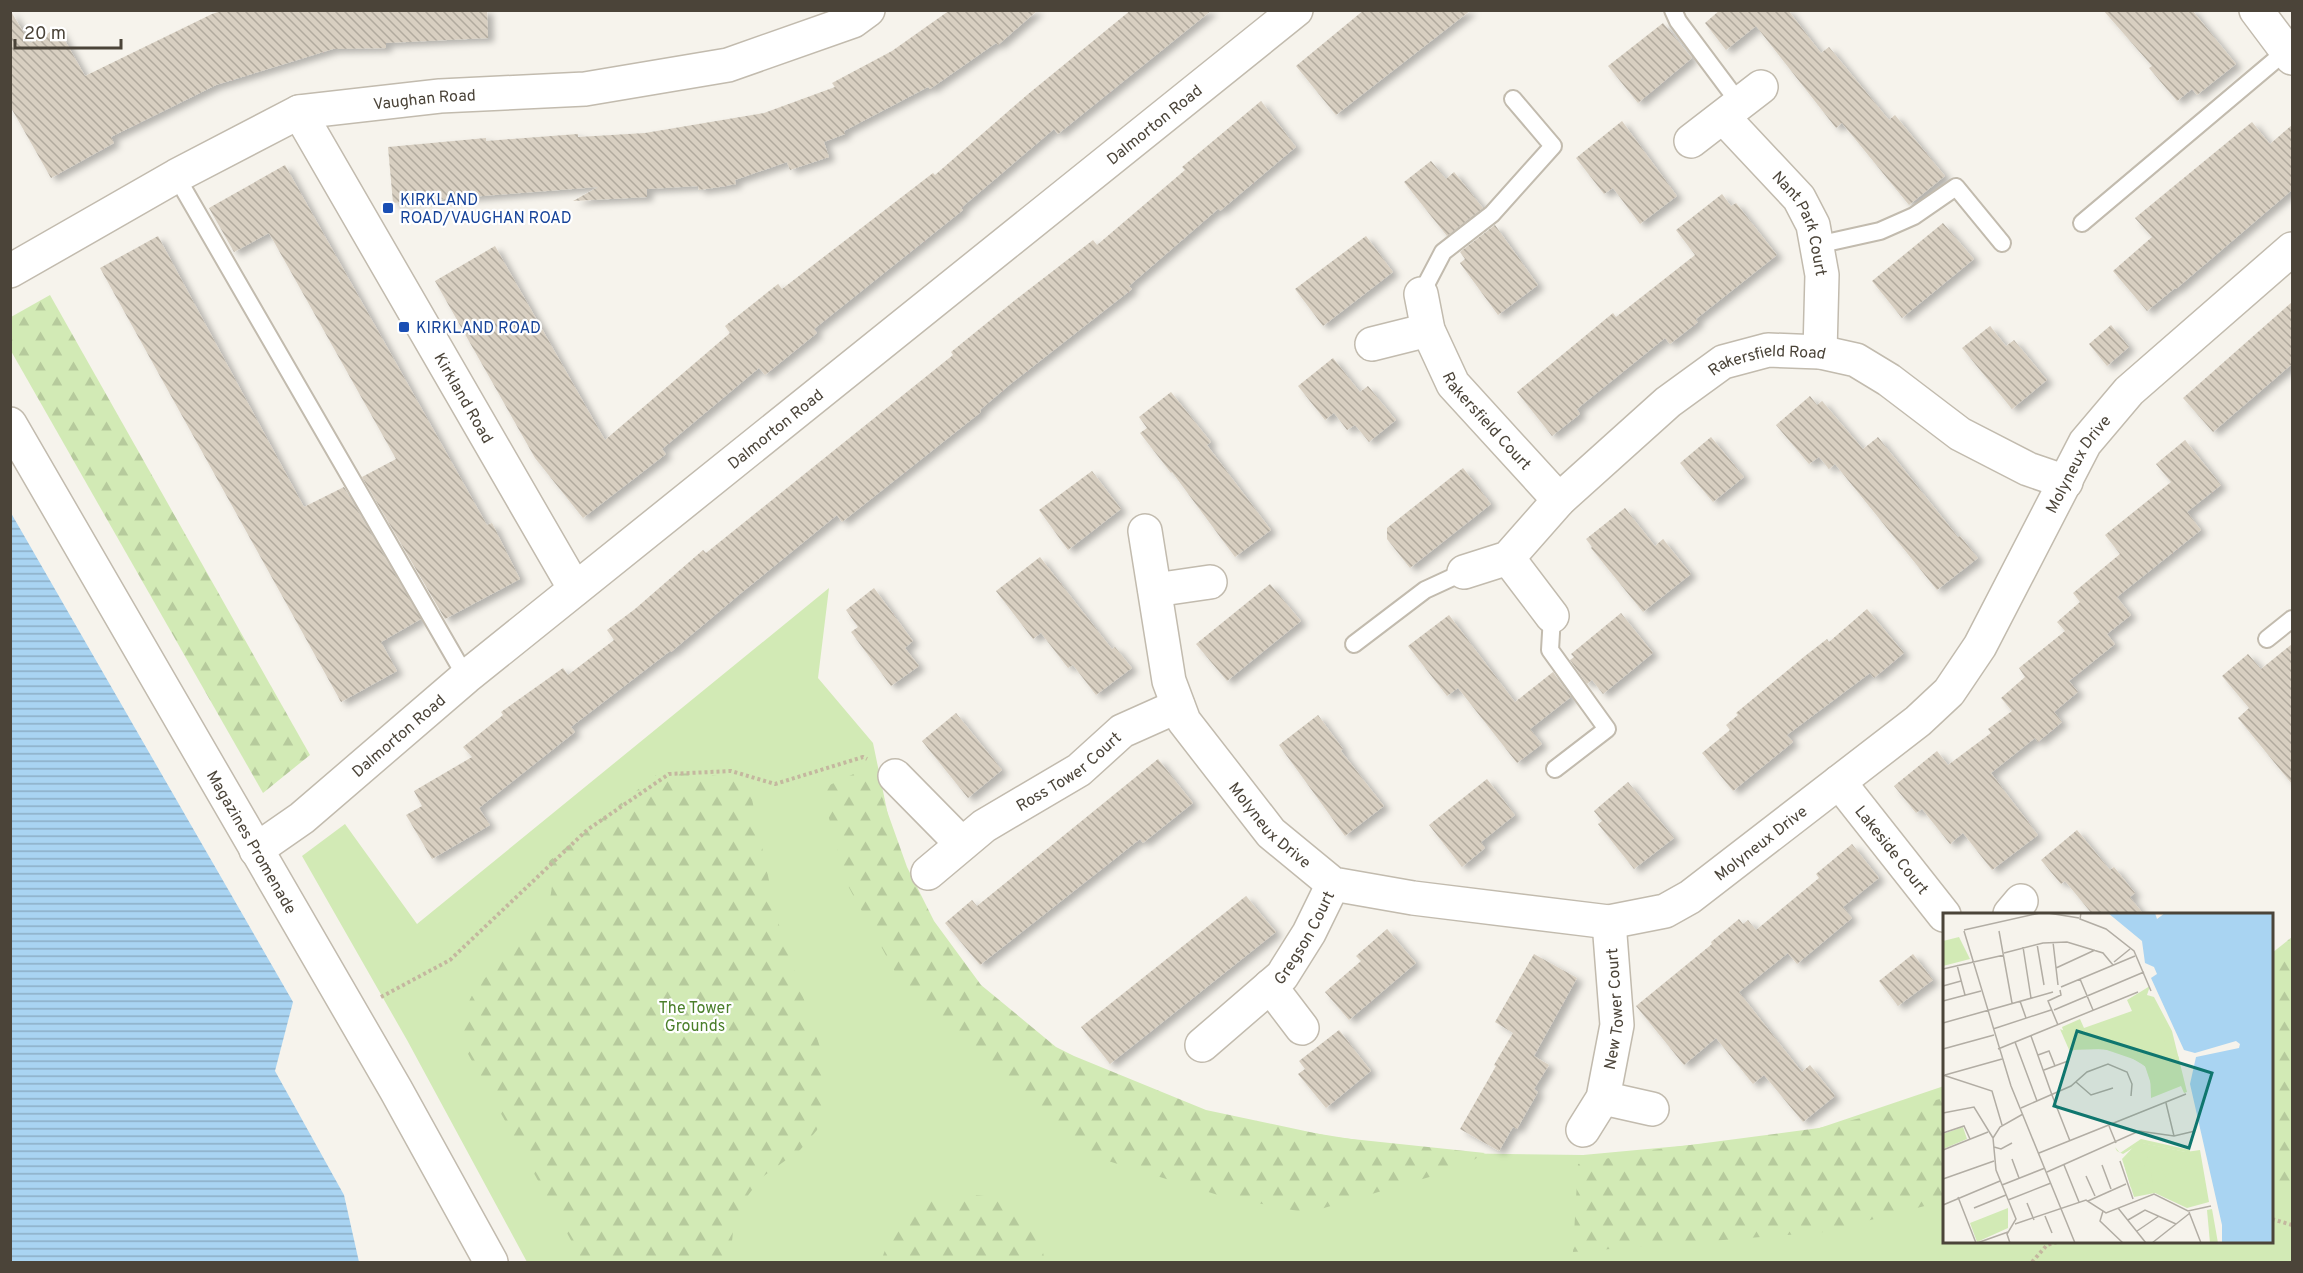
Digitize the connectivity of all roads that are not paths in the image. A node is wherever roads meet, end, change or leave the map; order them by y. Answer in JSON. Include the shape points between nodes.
{"nodes":[{"id":1,"x":868,"y":10,"type":"edge"},
{"id":2,"x":1296,"y":10,"type":"edge"},
{"id":3,"x":1673,"y":10,"type":"edge"},
{"id":4,"x":2256,"y":10,"type":"edge"},
{"id":5,"x":2289,"y":54,"type":"edge"},
{"id":6,"x":1513,"y":99,"type":"dead end"},
{"id":7,"x":1741,"y":103,"type":"junction"},
{"id":8,"x":299,"y":112,"type":"junction"},
{"id":9,"x":1691,"y":141,"type":"dead end"},
{"id":10,"x":176,"y":176,"type":"junction"},
{"id":11,"x":2082,"y":223,"type":"dead end"},
{"id":12,"x":2002,"y":243,"type":"dead end"},
{"id":13,"x":1817,"y":245,"type":"junction"},
{"id":14,"x":2292,"y":249,"type":"edge"},
{"id":15,"x":10,"y":271,"type":"edge"},
{"id":16,"x":1421,"y":294,"type":"joint"},
{"id":17,"x":1428,"y":330,"type":"junction"},
{"id":18,"x":1372,"y":345,"type":"dead end"},
{"id":19,"x":1820,"y":352,"type":"junction"},
{"id":20,"x":10,"y":424,"type":"edge"},
{"id":21,"x":2066,"y":482,"type":"junction"},
{"id":22,"x":1559,"y":500,"type":"junction"},
{"id":23,"x":1145,"y":531,"type":"dead end"},
{"id":24,"x":1508,"y":558,"type":"junction"},
{"id":25,"x":1464,"y":572,"type":"joint"},
{"id":26,"x":1210,"y":582,"type":"dead end"},
{"id":27,"x":575,"y":589,"type":"junction"},
{"id":28,"x":1155,"y":590,"type":"junction"},
{"id":29,"x":1552,"y":616,"type":"joint"},
{"id":30,"x":2292,"y":619,"type":"edge"},
{"id":31,"x":2267,"y":639,"type":"dead end"},
{"id":32,"x":1354,"y":644,"type":"dead end"},
{"id":33,"x":466,"y":678,"type":"junction"},
{"id":34,"x":1178,"y":706,"type":"junction"},
{"id":35,"x":1555,"y":769,"type":"dead end"},
{"id":36,"x":896,"y":776,"type":"road end"},
{"id":37,"x":1839,"y":782,"type":"junction"},
{"id":38,"x":962,"y":844,"type":"junction"},
{"id":39,"x":256,"y":850,"type":"junction"},
{"id":40,"x":928,"y":873,"type":"dead end"},
{"id":41,"x":1333,"y":884,"type":"junction"},
{"id":42,"x":1943,"y":914,"type":"edge"},
{"id":43,"x":1609,"y":922,"type":"junction"},
{"id":44,"x":1270,"y":986,"type":"junction"},
{"id":45,"x":1302,"y":1028,"type":"dead end"},
{"id":46,"x":1202,"y":1045,"type":"dead end"},
{"id":47,"x":1603,"y":1098,"type":"junction"},
{"id":48,"x":1652,"y":1109,"type":"dead end"},
{"id":49,"x":1583,"y":1130,"type":"dead end"},
{"id":50,"x":491,"y":1263,"type":"edge"}],
"edges":[{"from":1,"to":8,"type":"street","name":"Vaughan Road","via":[[854,21],[728,65],[585,89],[440,96]]},
{"from":2,"to":27,"type":"street","name":"Dalmorton Road"},
{"from":3,"to":7,"type":"lane"},
{"from":4,"to":5,"type":"street"},
{"from":5,"to":11,"type":"lane"},
{"from":6,"to":16,"type":"lane","via":[[1552,146],[1492,214],[1443,252]]},
{"from":7,"to":9,"type":"street"},
{"from":7,"to":13,"type":"street","name":"Nant Park Court","via":[[1799,198],[1813,225]]},
{"from":8,"to":10,"type":"street","name":"Vaughan Road"},
{"from":8,"to":27,"type":"street","name":"Kirkland Road"},
{"from":10,"to":15,"type":"street","name":"Vaughan Road"},
{"from":10,"to":33,"type":"lane"},
{"from":12,"to":13,"type":"lane","via":[[1956,187],[1914,216],[1880,231]]},
{"from":13,"to":19,"type":"street","name":"Nant Park Court","via":[[1822,275]]},
{"from":14,"to":21,"type":"street","name":"Molyneux Drive","via":[[2129,391],[2085,443]]},
{"from":16,"to":17,"type":"street","name":"Rakersfield Court"},
{"from":17,"to":18,"type":"street"},
{"from":17,"to":22,"type":"street","name":"Rakersfield Court","via":[[1453,384]]},
{"from":19,"to":21,"type":"street","name":"Rakersfield Road","via":[[1856,360],[1960,434],[2028,469]]},
{"from":19,"to":22,"type":"street","name":"Rakersfield Road","via":[[1768,350],[1723,363],[1668,402]]},
{"from":20,"to":39,"type":"street","name":"Magazines Promenade"},
{"from":21,"to":37,"type":"street","name":"Molyneux Drive","via":[[1980,646],[1949,692]]},
{"from":22,"to":24,"type":"street","name":"Rakersfield Road"},
{"from":23,"to":28,"type":"street","name":"Molyneux Drive"},
{"from":24,"to":25,"type":"street"},
{"from":24,"to":29,"type":"street"},
{"from":25,"to":32,"type":"lane","via":[[1425,590]]},
{"from":26,"to":28,"type":"street"},
{"from":27,"to":33,"type":"street","name":"Dalmorton Road"},
{"from":28,"to":34,"type":"street","name":"Molyneux Drive","via":[[1169,681]]},
{"from":29,"to":35,"type":"lane","via":[[1550,650],[1606,729]]},
{"from":30,"to":31,"type":"lane"},
{"from":33,"to":39,"type":"street","name":"Dalmorton Road","via":[[302,818]]},
{"from":34,"to":38,"type":"street","name":"Ross Tower Court","via":[[1122,731],[1079,770],[984,826]]},
{"from":34,"to":41,"type":"street","name":"Molyneux Drive","via":[[1184,721],[1271,833]]},
{"from":36,"to":38,"type":"street"},
{"from":37,"to":42,"type":"street","name":"Lakeside Court"},
{"from":37,"to":43,"type":"street","name":"Molyneux Drive","via":[[1690,897],[1665,911]]},
{"from":38,"to":40,"type":"street","name":"Ross Tower Court"},
{"from":39,"to":50,"type":"street","name":"Magazines Promenade"},
{"from":41,"to":43,"type":"street","name":"Molyneux Drive"},
{"from":41,"to":44,"type":"street","name":"Gregson Court","via":[[1309,933],[1282,976]]},
{"from":43,"to":47,"type":"street","name":"New Tower Court","via":[[1617,1024]]},
{"from":44,"to":45,"type":"street","name":"Gregson Court"},
{"from":44,"to":46,"type":"street","name":"Gregson Court"},
{"from":47,"to":48,"type":"street"},
{"from":47,"to":49,"type":"street","name":"New Tower Court"}]}
